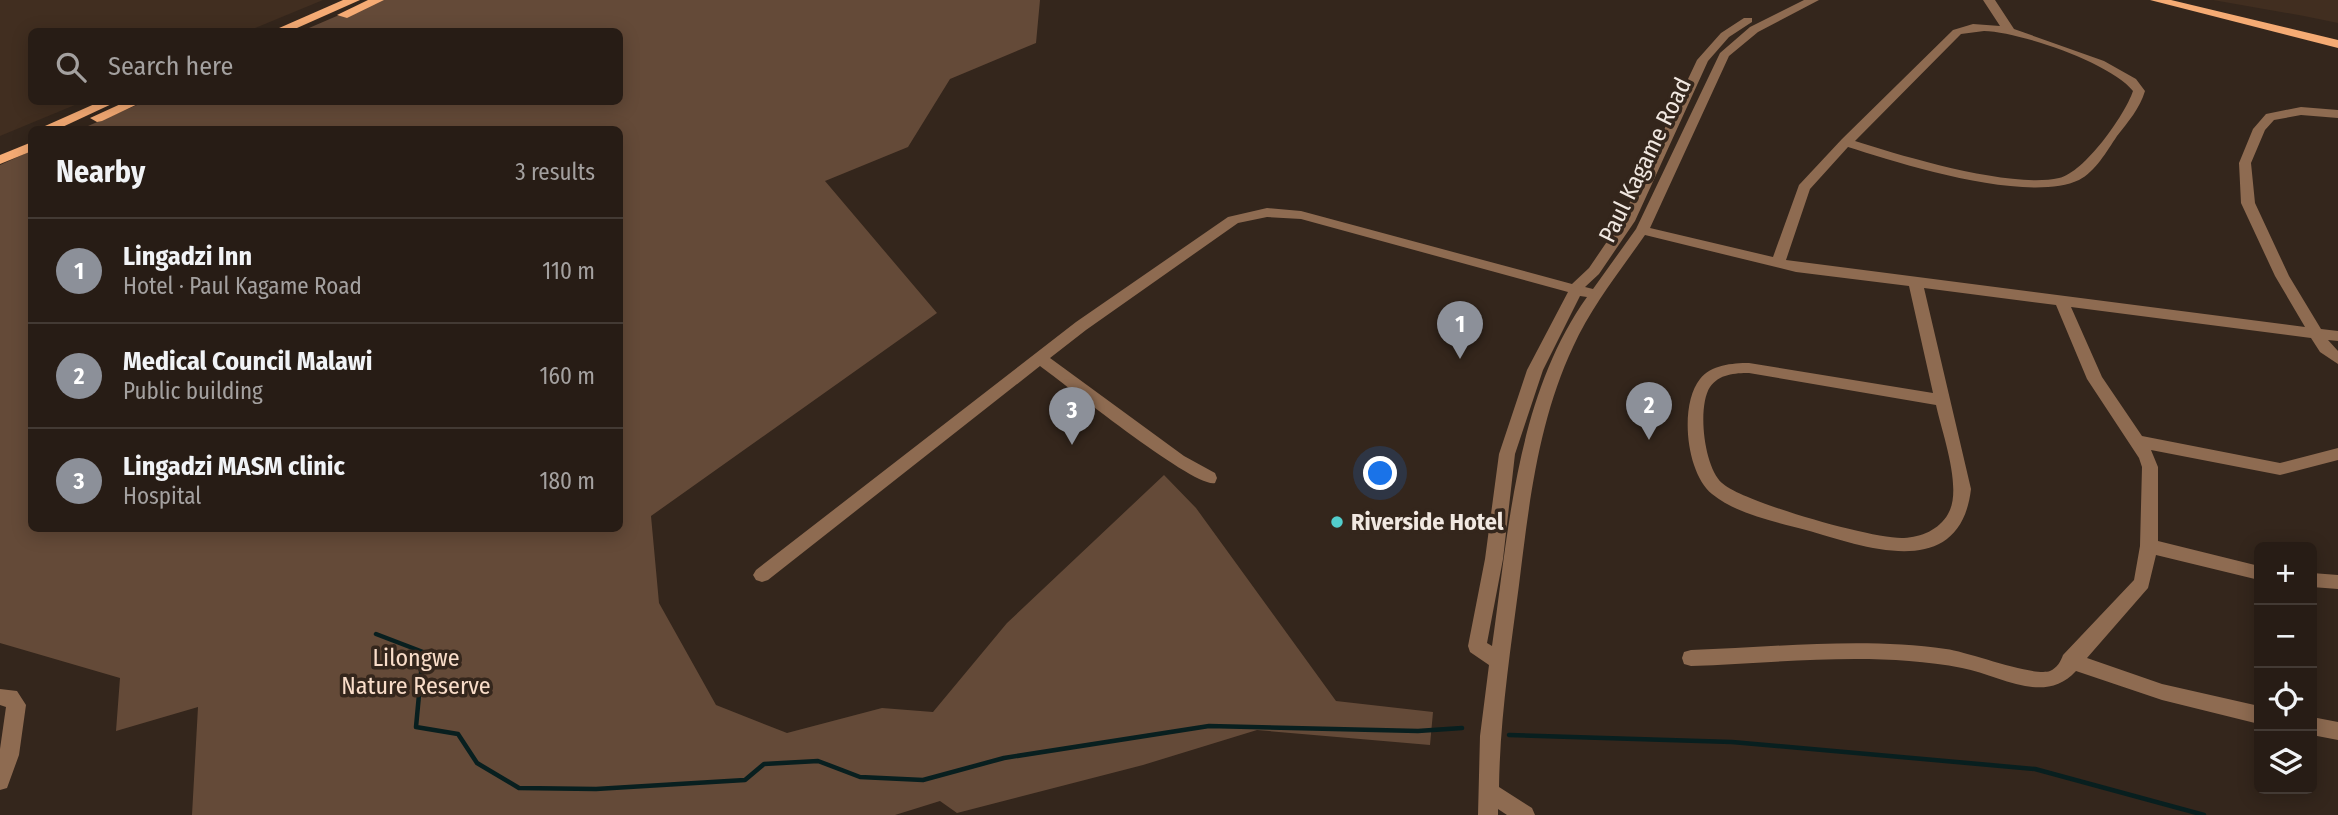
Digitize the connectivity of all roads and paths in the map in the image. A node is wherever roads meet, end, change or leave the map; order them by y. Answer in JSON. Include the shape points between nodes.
{"nodes":[{"id":1,"x":354,"y":0,"type":"edge"},
{"id":2,"x":378,"y":0,"type":"edge"},
{"id":3,"x":1821,"y":0,"type":"edge"},
{"id":4,"x":1989,"y":0,"type":"edge"},
{"id":5,"x":2156,"y":0,"type":"edge"},
{"id":6,"x":1800,"y":6,"type":"edge"},
{"id":7,"x":286,"y":28,"type":"edge"},
{"id":8,"x":311,"y":28,"type":"edge"},
{"id":9,"x":2009,"y":30,"type":"junction"},
{"id":10,"x":2338,"y":44,"type":"edge"},
{"id":11,"x":102,"y":105,"type":"edge"},
{"id":12,"x":128,"y":105,"type":"edge"},
{"id":13,"x":2338,"y":114,"type":"edge"},
{"id":14,"x":52,"y":126,"type":"edge"},
{"id":15,"x":78,"y":126,"type":"edge"},
{"id":16,"x":28,"y":136,"type":"edge"},
{"id":17,"x":1846,"y":142,"type":"junction"},
{"id":18,"x":0,"y":148,"type":"edge"},
{"id":19,"x":28,"y":148,"type":"edge"},
{"id":20,"x":0,"y":160,"type":"edge"},
{"id":21,"x":1642,"y":230,"type":"junction"},
{"id":22,"x":1778,"y":263,"type":"junction"},
{"id":23,"x":1915,"y":282,"type":"junction"},
{"id":24,"x":1576,"y":289,"type":"junction"},
{"id":25,"x":1595,"y":295,"type":"junction"},
{"id":26,"x":2061,"y":300,"type":"junction"},
{"id":27,"x":2318,"y":333,"type":"junction"},
{"id":28,"x":2338,"y":336,"type":"edge"},
{"id":29,"x":1040,"y":358,"type":"junction"},
{"id":30,"x":2338,"y":359,"type":"edge"},
{"id":31,"x":1944,"y":401,"type":"junction"},
{"id":32,"x":2136,"y":441,"type":"junction"},
{"id":33,"x":2338,"y":454,"type":"edge"},
{"id":34,"x":1209,"y":478,"type":"dead end"},
{"id":35,"x":2149,"y":546,"type":"junction"},
{"id":36,"x":2254,"y":572,"type":"edge"},
{"id":37,"x":762,"y":575,"type":"dead end"},
{"id":38,"x":2317,"y":580,"type":"edge"},
{"id":39,"x":2338,"y":582,"type":"edge"},
{"id":40,"x":1691,"y":657,"type":"dead end"},
{"id":41,"x":2070,"y":661,"type":"junction"},
{"id":42,"x":1499,"y":662,"type":"junction"},
{"id":43,"x":0,"y":697,"type":"edge"},
{"id":44,"x":2254,"y":714,"type":"edge"},
{"id":45,"x":2317,"y":727,"type":"edge"},
{"id":46,"x":2338,"y":732,"type":"edge"},
{"id":47,"x":0,"y":781,"type":"edge"},
{"id":48,"x":1487,"y":791,"type":"junction"},
{"id":49,"x":1488,"y":815,"type":"edge"},
{"id":50,"x":1525,"y":815,"type":"edge"}],
"edges":[{"from":1,"to":7,"type":"main road"},
{"from":2,"to":8,"type":"main road"},
{"from":3,"to":6,"type":"street","name":"Paul Kagame Road"},
{"from":4,"to":9,"type":"street"},
{"from":5,"to":10,"type":"main road"},
{"from":6,"to":21,"type":"street","name":"Paul Kagame Road","via":[[1740,38],[1724,55]]},
{"from":6,"to":24,"type":"street","via":[[1764,12],[1725,35],[1708,52],[1628,220],[1594,271]]},
{"from":9,"to":17,"type":"street","via":[[1957,32]]},
{"from":9,"to":17,"type":"street","via":[[2107,65],[2137,86],[2135,104],[2078,176],[2041,183],[1959,174]]},
{"from":11,"to":14,"type":"main road"},
{"from":12,"to":15,"type":"main road"},
{"from":13,"to":27,"type":"street","via":[[2301,111],[2270,117],[2259,129],[2245,163],[2248,203],[2282,276]]},
{"from":16,"to":18,"type":"main road"},
{"from":17,"to":22,"type":"street","via":[[1804,188]]},
{"from":19,"to":20,"type":"main road"},
{"from":21,"to":22,"type":"street"},
{"from":21,"to":25,"type":"street","name":"Paul Kagame Road"},
{"from":22,"to":23,"type":"street"},
{"from":23,"to":26,"type":"street"},
{"from":23,"to":31,"type":"street"},
{"from":24,"to":25,"type":"street"},
{"from":24,"to":29,"type":"street","via":[[1301,215],[1258,212],[1233,220]]},
{"from":24,"to":42,"type":"street","via":[[1535,370],[1507,454],[1477,646]]},
{"from":25,"to":42,"type":"street","name":"Paul Kagame Road","via":[[1564,349],[1526,467]]},
{"from":26,"to":27,"type":"street"},
{"from":26,"to":32,"type":"street","via":[[2095,379]]},
{"from":27,"to":28,"type":"street"},
{"from":27,"to":30,"type":"street","via":[[2325,348]]},
{"from":29,"to":34,"type":"street"},
{"from":29,"to":37,"type":"street"},
{"from":31,"to":31,"type":"street","via":[[1963,499],[1945,531],[1913,545],[1888,545],[1737,502],[1712,483],[1698,452],[1701,388],[1728,368]]},
{"from":32,"to":33,"type":"street","via":[[2280,469]]},
{"from":32,"to":35,"type":"street","via":[[2150,467]]},
{"from":35,"to":36,"type":"street"},
{"from":35,"to":41,"type":"street","via":[[2142,583]]},
{"from":38,"to":39,"type":"street"},
{"from":40,"to":41,"type":"street","via":[[1926,654],[2043,681],[2062,673]]},
{"from":41,"to":44,"type":"street","via":[[2162,692]]},
{"from":42,"to":48,"type":"street","name":"Paul Kagame Road"},
{"from":43,"to":47,"type":"street","via":[[10,697],[16,705]]},
{"from":45,"to":46,"type":"street"},
{"from":48,"to":49,"type":"street","name":"Paul Kagame Road"},
{"from":48,"to":50,"type":"street"}]}
